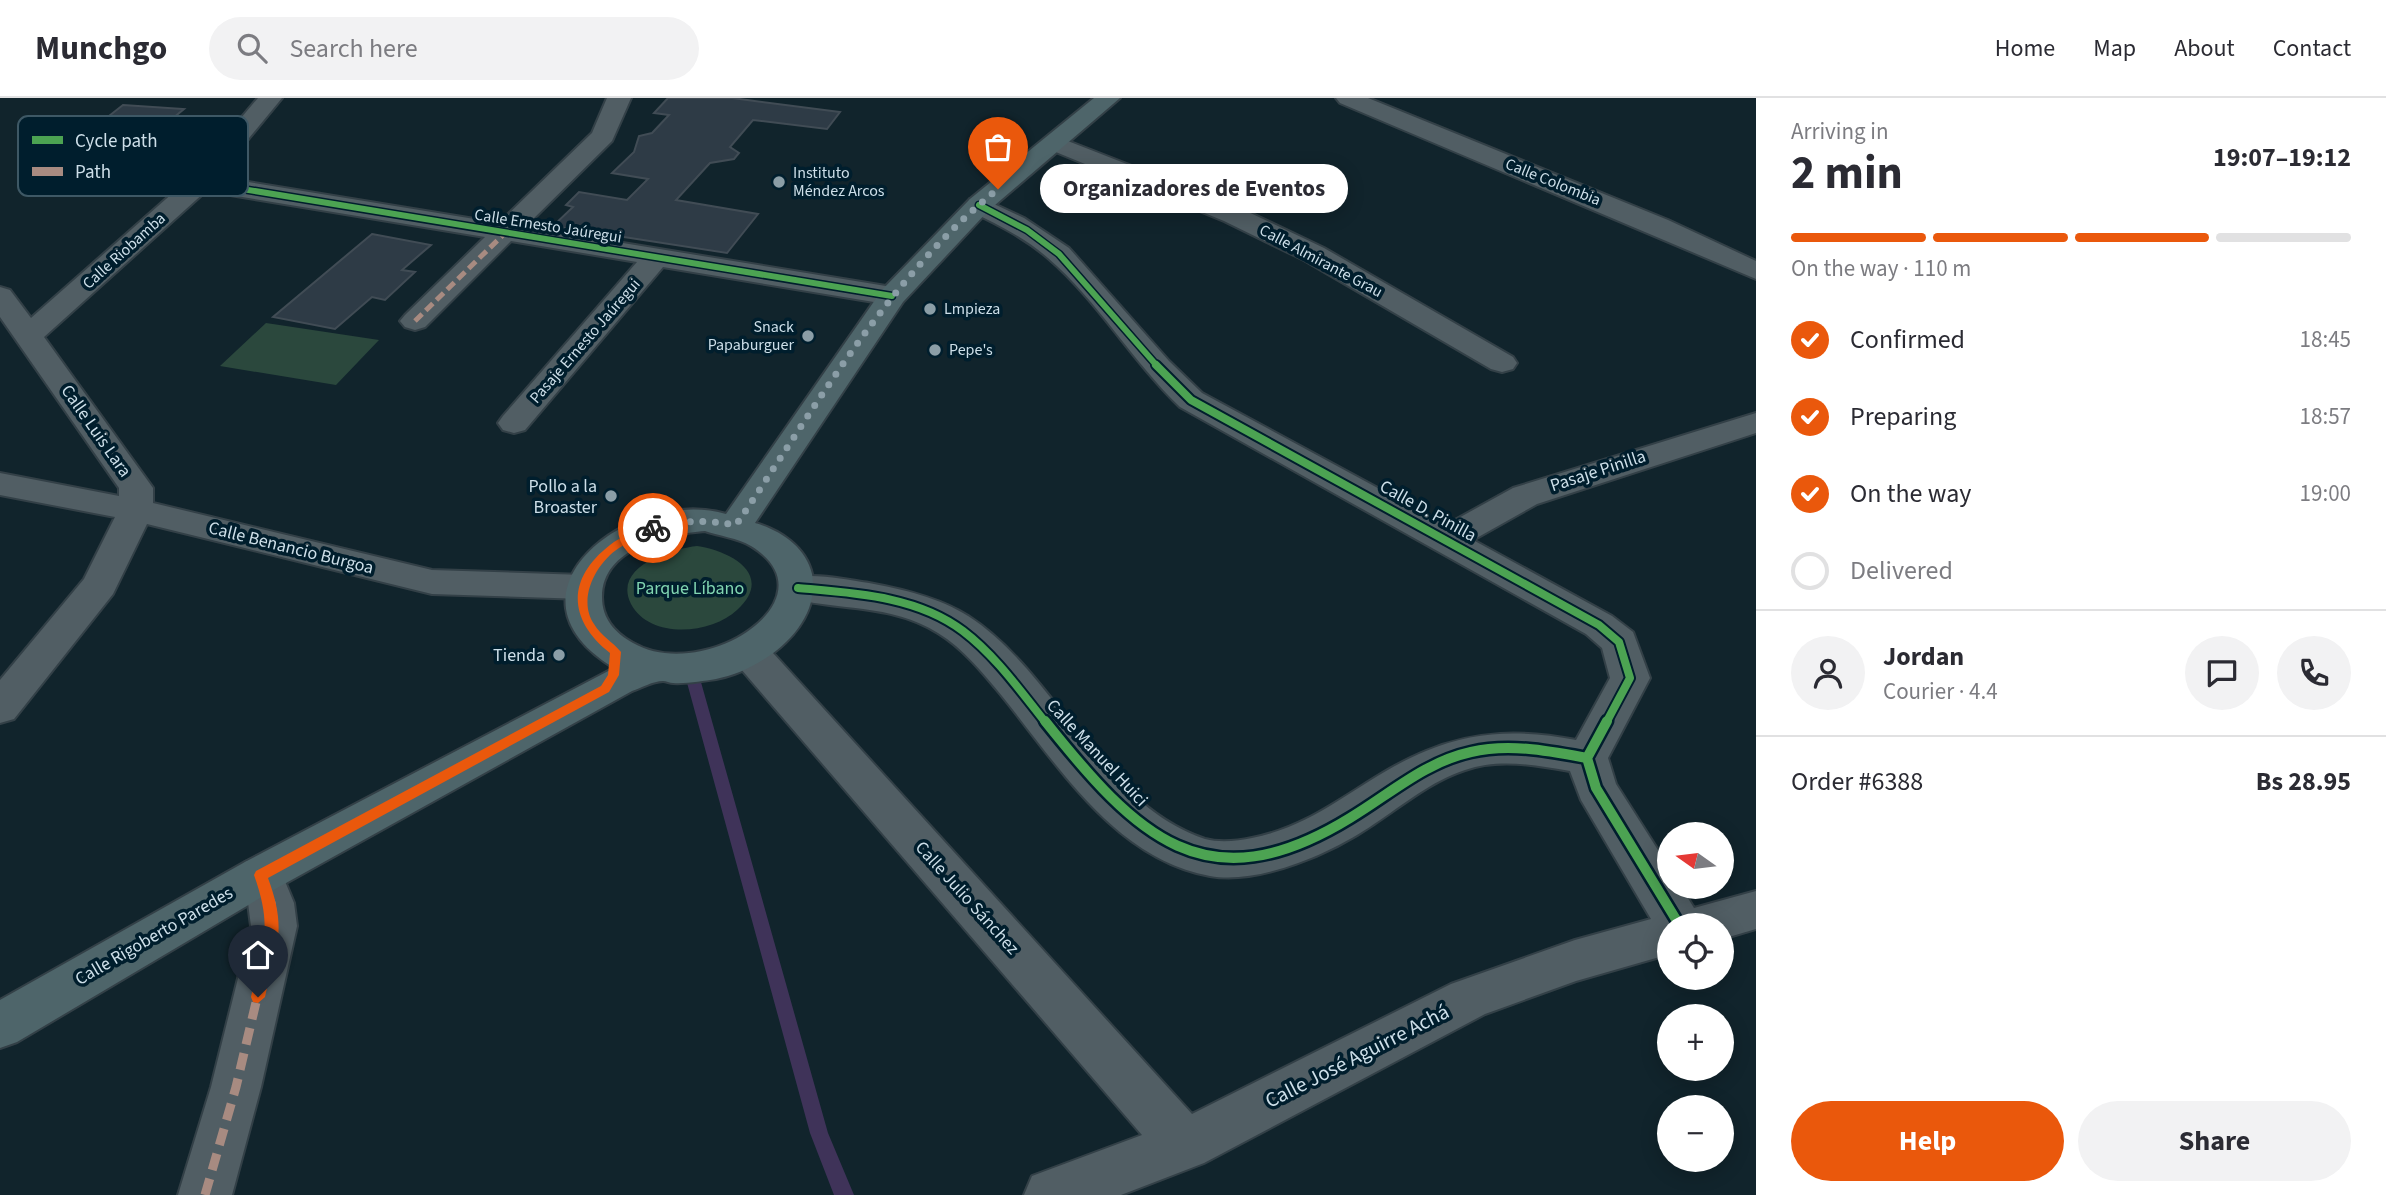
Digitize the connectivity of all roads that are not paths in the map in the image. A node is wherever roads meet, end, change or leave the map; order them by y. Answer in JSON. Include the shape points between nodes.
{"nodes":[{"id":1,"x":270,"y":98,"type":"edge"},
{"id":2,"x":619,"y":98,"type":"edge"},
{"id":3,"x":1348,"y":98,"type":"edge"},
{"id":4,"x":1092,"y":102,"type":"edge"},
{"id":5,"x":248,"y":124,"type":"edge"},
{"id":6,"x":1055,"y":143,"type":"junction"},
{"id":7,"x":248,"y":190,"type":"edge"},
{"id":8,"x":184,"y":196,"type":"edge"},
{"id":9,"x":979,"y":205,"type":"junction"},
{"id":10,"x":505,"y":233,"type":"junction"},
{"id":11,"x":656,"y":258,"type":"junction"},
{"id":12,"x":1756,"y":271,"type":"edge"},
{"id":13,"x":0,"y":296,"type":"edge"},
{"id":14,"x":892,"y":296,"type":"junction"},
{"id":15,"x":415,"y":321,"type":"dead end"},
{"id":16,"x":28,"y":336,"type":"junction"},
{"id":17,"x":1502,"y":363,"type":"dead end"},
{"id":18,"x":1756,"y":422,"type":"edge"},
{"id":19,"x":514,"y":424,"type":"dead end"},
{"id":20,"x":0,"y":484,"type":"edge"},
{"id":21,"x":136,"y":510,"type":"junction"},
{"id":22,"x":736,"y":525,"type":"junction"},
{"id":23,"x":1448,"y":540,"type":"junction"},
{"id":24,"x":584,"y":587,"type":"junction"},
{"id":25,"x":798,"y":588,"type":"junction"},
{"id":26,"x":749,"y":652,"type":"junction"},
{"id":27,"x":610,"y":670,"type":"junction"},
{"id":28,"x":0,"y":708,"type":"edge"},
{"id":29,"x":1587,"y":758,"type":"junction"},
{"id":30,"x":261,"y":875,"type":"junction"},
{"id":31,"x":1756,"y":910,"type":"edge"},
{"id":32,"x":1672,"y":913,"type":"edge"},
{"id":33,"x":1734,"y":916,"type":"edge"},
{"id":34,"x":1657,"y":938,"type":"edge"},
{"id":35,"x":0,"y":1026,"type":"edge"},
{"id":36,"x":1185,"y":1145,"type":"junction"},
{"id":37,"x":205,"y":1195,"type":"edge"},
{"id":38,"x":1051,"y":1195,"type":"edge"}],
"edges":[{"from":1,"to":5,"type":"street","name":"Calle Riobamba"},
{"from":2,"to":10,"type":"street","via":[[603,136]]},
{"from":3,"to":12,"type":"street","name":"Calle Colombia","via":[[1659,226]]},
{"from":4,"to":6,"type":"main road"},
{"from":6,"to":9,"type":"main road"},
{"from":6,"to":17,"type":"street","name":"Calle Almirante Grau","via":[[1233,215],[1314,254]]},
{"from":7,"to":10,"type":"street","name":"Calle Ernesto Jaúregui"},
{"from":8,"to":16,"type":"street","name":"Calle Riobamba"},
{"from":9,"to":14,"type":"main road"},
{"from":9,"to":23,"type":"street","name":"Calle D. Pinilla","via":[[1025,227],[1067,262],[1160,373],[1191,400]]},
{"from":10,"to":11,"type":"street","name":"Calle Ernesto Jaúregui"},
{"from":10,"to":15,"type":"street"},
{"from":11,"to":14,"type":"street","name":"Calle Ernesto Jaúregui"},
{"from":11,"to":19,"type":"street","name":"Pasaje Ernesto Jaúregui"},
{"from":13,"to":16,"type":"street","name":"Calle Luis Lara"},
{"from":14,"to":22,"type":"main road"},
{"from":16,"to":21,"type":"street","name":"Calle Luis Lara","via":[[136,488]]},
{"from":18,"to":23,"type":"street","name":"Pasaje Pinilla","via":[[1525,496]]},
{"from":20,"to":21,"type":"street","name":"Calle Benancio Burgoa"},
{"from":21,"to":24,"type":"street","name":"Calle Benancio Burgoa","via":[[432,582]]},
{"from":21,"to":28,"type":"street","via":[[100,585]]},
{"from":22,"to":24,"type":"main road","via":[[706,520],[673,522],[642,531],[615,546],[595,565]]},
{"from":22,"to":25,"type":"main road","via":[[761,534],[782,549],[794,567]]},
{"from":23,"to":29,"type":"street","name":"Calle D. Pinilla","via":[[1599,625],[1619,642],[1630,678]]},
{"from":24,"to":27,"type":"main road","via":[[587,623],[599,638]]},
{"from":25,"to":26,"type":"main road","via":[[792,612],[776,634]]},
{"from":25,"to":29,"type":"street","name":"Calle Manuel Huici","via":[[903,602],[944,618],[977,642],[1106,791],[1156,836],[1203,857],[1247,859],[1324,833],[1406,778],[1454,756],[1493,747]]},
{"from":26,"to":27,"type":"main road","name":"Calle Rigoberto Paredes","via":[[690,668],[660,667],[632,675]]},
{"from":26,"to":36,"type":"street","name":"Calle Julio Sánchez"},
{"from":27,"to":30,"type":"main road","name":"Calle Rigoberto Paredes"},
{"from":29,"to":32,"type":"street","via":[[1596,788]]},
{"from":30,"to":35,"type":"main road","name":"Calle Rigoberto Paredes"},
{"from":30,"to":37,"type":"street","via":[[274,926]]},
{"from":31,"to":33,"type":"street"},
{"from":34,"to":36,"type":"street","name":"Calle José Aguirre Achá","via":[[1468,999]]},
{"from":36,"to":38,"type":"street","name":"Calle José Aguirre Achá"}]}
